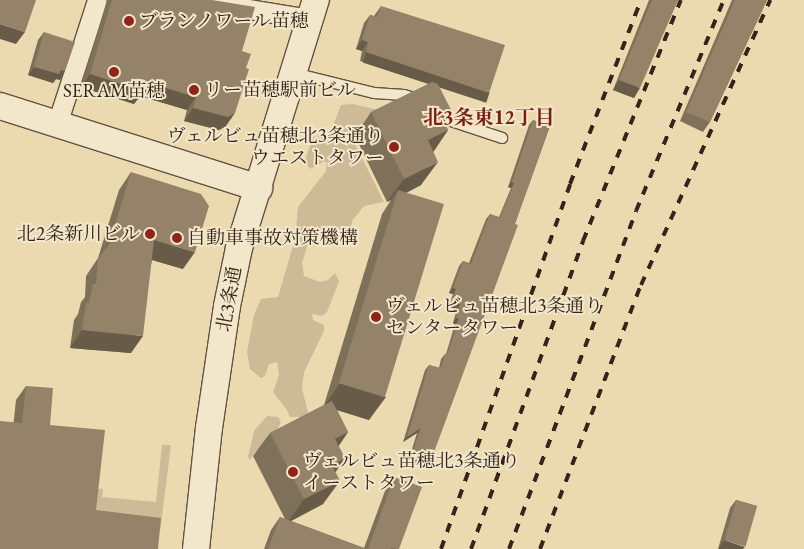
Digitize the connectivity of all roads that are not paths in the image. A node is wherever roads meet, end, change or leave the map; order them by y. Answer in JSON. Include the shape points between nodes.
{"nodes":[{"id":1,"x":97,"y":0,"type":"edge"},
{"id":2,"x":193,"y":0,"type":"edge"},
{"id":3,"x":313,"y":10,"type":"edge"},
{"id":4,"x":294,"y":73,"type":"junction"},
{"id":5,"x":0,"y":106,"type":"edge"},
{"id":6,"x":57,"y":124,"type":"junction"},
{"id":7,"x":502,"y":138,"type":"dead end"},
{"id":8,"x":259,"y":188,"type":"junction"},
{"id":9,"x":196,"y":549,"type":"edge"}],
"edges":[{"from":1,"to":6,"type":"street"},
{"from":2,"to":3,"type":"street"},
{"from":3,"to":4,"type":"street","name":"北3条通"},
{"from":4,"to":7,"type":"lane","via":[[356,90],[404,95],[440,106],[451,121]]},
{"from":4,"to":8,"type":"street","name":"北3条通"},
{"from":5,"to":6,"type":"street"},
{"from":6,"to":8,"type":"street"},
{"from":8,"to":9,"type":"street","name":"北3条通","via":[[239,248],[227,306]]}]}
